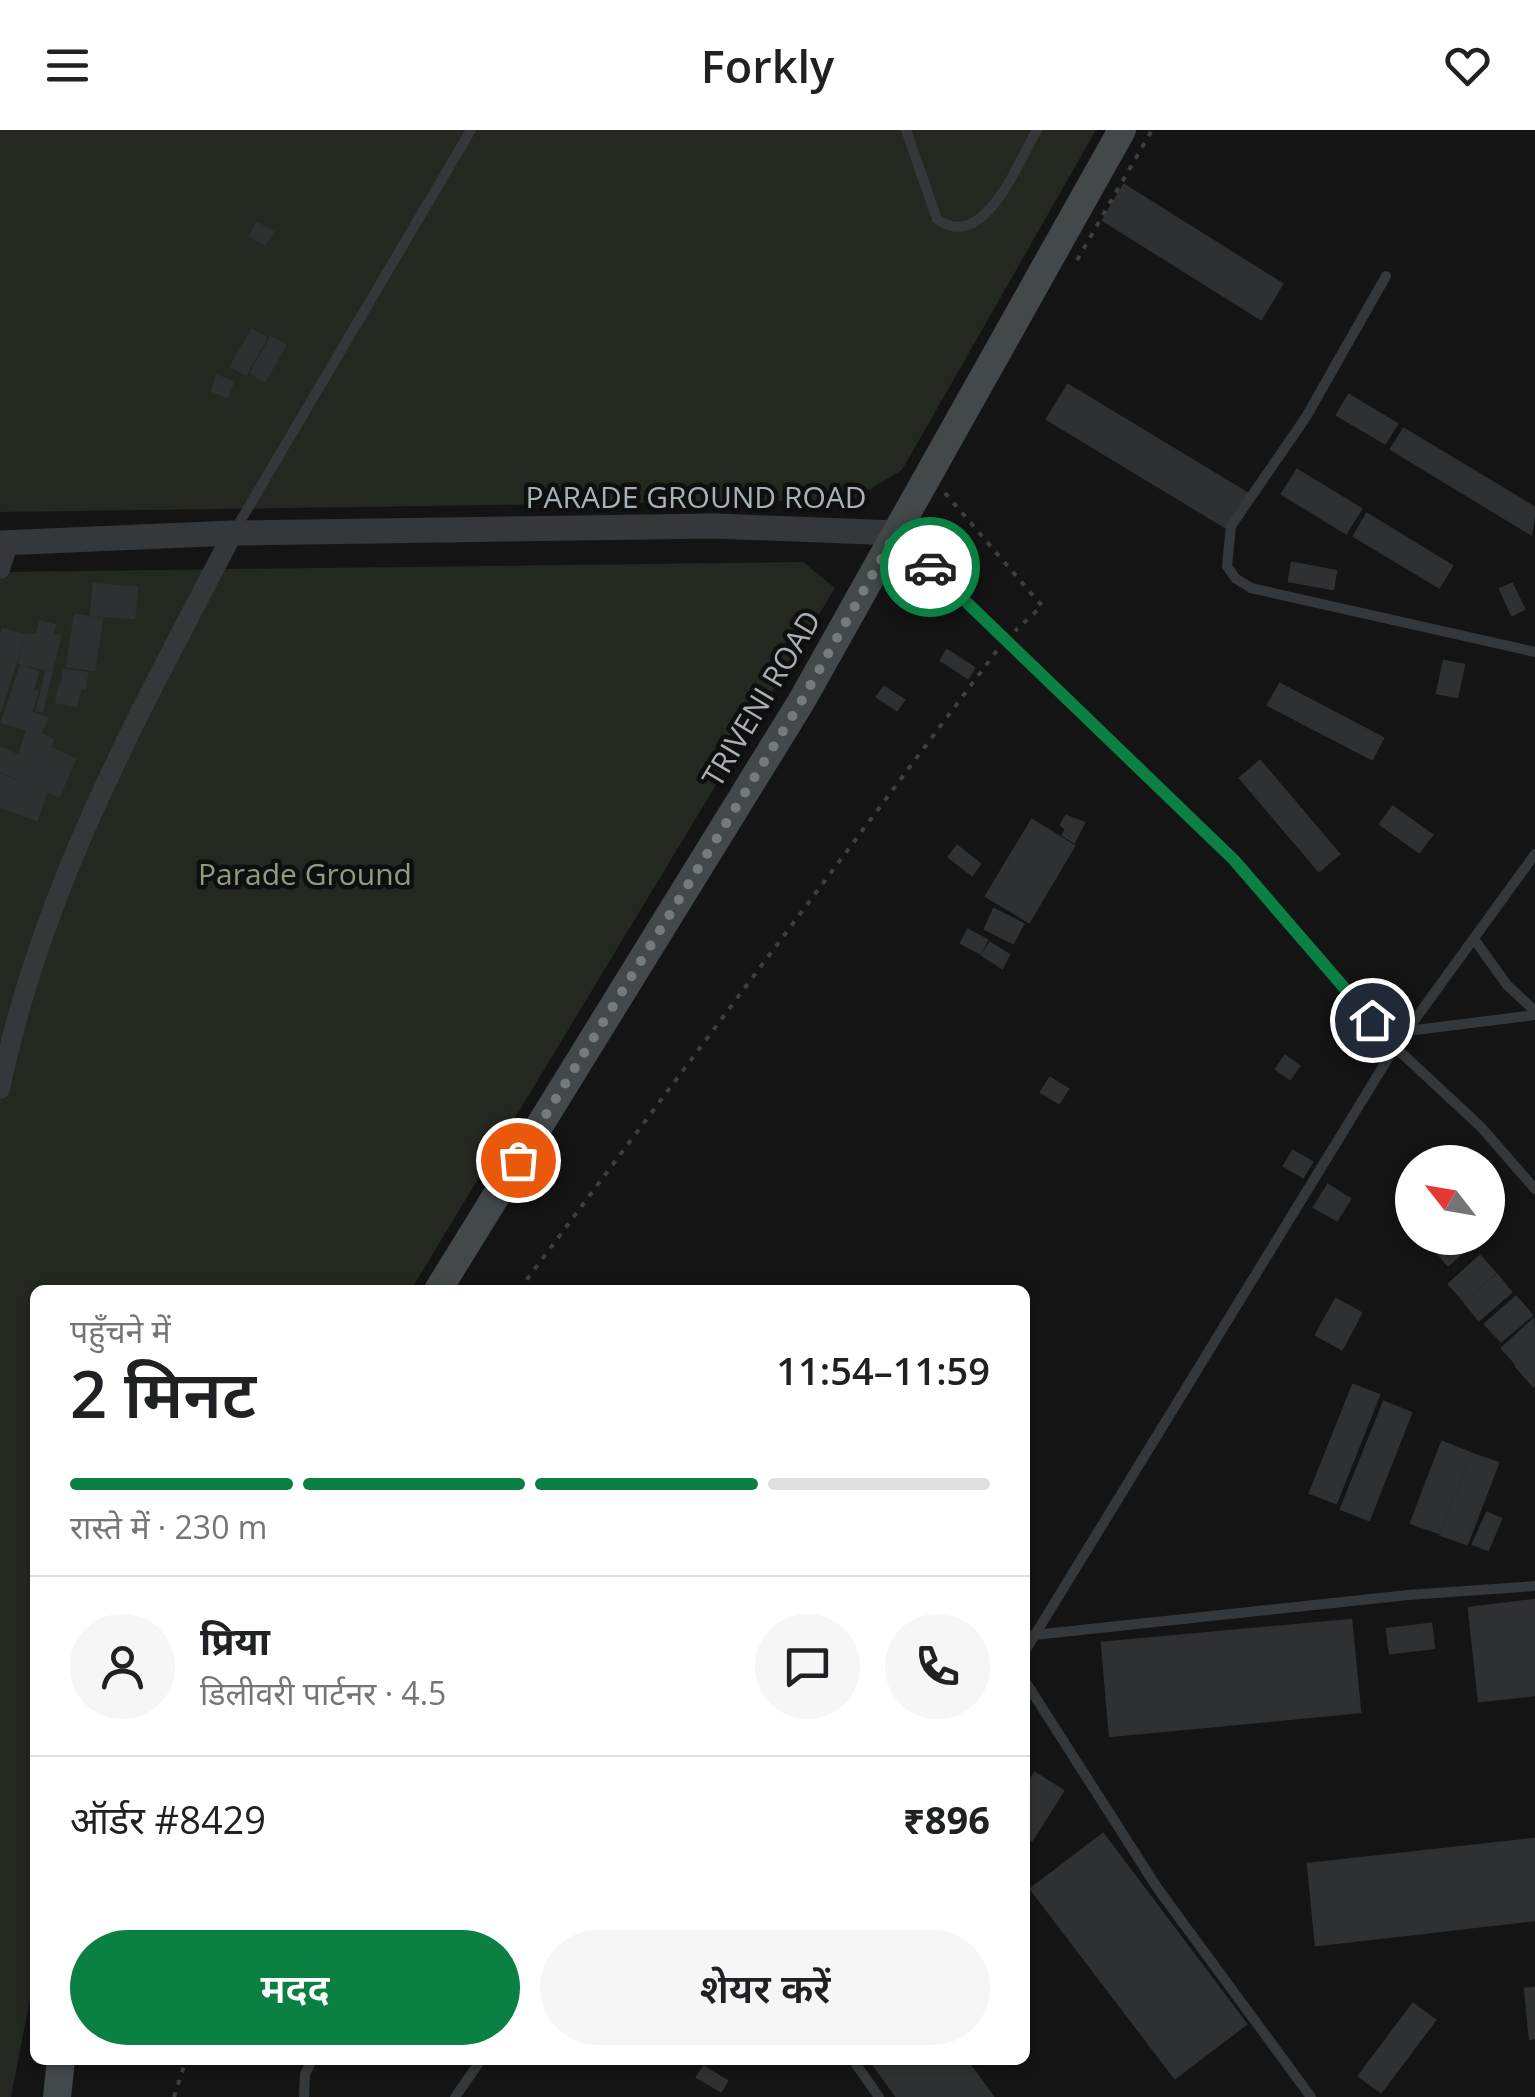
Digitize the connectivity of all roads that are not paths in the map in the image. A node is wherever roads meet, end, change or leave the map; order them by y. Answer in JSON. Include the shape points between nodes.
{"nodes":[{"id":1,"x":471,"y":130,"type":"edge"},
{"id":2,"x":906,"y":130,"type":"edge"},
{"id":3,"x":1038,"y":130,"type":"edge"},
{"id":4,"x":1122,"y":130,"type":"edge"},
{"id":5,"x":1386,"y":276,"type":"dead end"},
{"id":6,"x":896,"y":533,"type":"junction"},
{"id":7,"x":233,"y":534,"type":"junction"},
{"id":8,"x":4,"y":543,"type":"edge"},
{"id":9,"x":0,"y":569,"type":"edge"},
{"id":10,"x":1535,"y":652,"type":"edge"},
{"id":11,"x":1535,"y":854,"type":"edge"},
{"id":12,"x":1474,"y":939,"type":"junction"},
{"id":13,"x":1535,"y":1012,"type":"edge"},
{"id":14,"x":1406,"y":1031,"type":"junction"},
{"id":15,"x":1395,"y":1047,"type":"junction"},
{"id":16,"x":0,"y":1090,"type":"edge"},
{"id":17,"x":1535,"y":1189,"type":"edge"},
{"id":18,"x":441,"y":1285,"type":"edge"},
{"id":19,"x":1535,"y":1586,"type":"edge"},
{"id":20,"x":1030,"y":1635,"type":"edge"},
{"id":21,"x":1030,"y":1637,"type":"edge"},
{"id":22,"x":1030,"y":1689,"type":"edge"},
{"id":23,"x":60,"y":2065,"type":"edge"},
{"id":24,"x":310,"y":2065,"type":"edge"},
{"id":25,"x":478,"y":2065,"type":"edge"},
{"id":26,"x":856,"y":2065,"type":"edge"},
{"id":27,"x":56,"y":2097,"type":"edge"},
{"id":28,"x":304,"y":2097,"type":"edge"},
{"id":29,"x":456,"y":2097,"type":"edge"},
{"id":30,"x":878,"y":2097,"type":"edge"},
{"id":31,"x":1311,"y":2097,"type":"edge"}],
"edges":[{"from":1,"to":7,"type":"lane"},
{"from":2,"to":3,"type":"lane","via":[[936,219],[956,228],[974,226],[990,209]]},
{"from":4,"to":6,"type":"main road","name":"TRIVENI ROAD"},
{"from":5,"to":10,"type":"lane","via":[[1306,417],[1231,526],[1227,566],[1251,588]]},
{"from":6,"to":7,"type":"street","name":"PARADE GROUND ROAD","via":[[715,526]]},
{"from":6,"to":15,"type":"lane","name":"PARADE GROUND ROAD","via":[[1234,860]]},
{"from":6,"to":18,"type":"main road","name":"TRIVENI ROAD","via":[[801,702]]},
{"from":7,"to":8,"type":"street","name":"PARADE GROUND ROAD"},
{"from":7,"to":16,"type":"street","via":[[72,852],[41,934]]},
{"from":8,"to":9,"type":"street"},
{"from":11,"to":12,"type":"lane"},
{"from":12,"to":13,"type":"lane"},
{"from":12,"to":14,"type":"lane"},
{"from":13,"to":14,"type":"lane"},
{"from":14,"to":15,"type":"lane"},
{"from":15,"to":17,"type":"lane","name":"PARADE GROUND ROAD","via":[[1481,1126]]},
{"from":15,"to":20,"type":"lane"},
{"from":19,"to":21,"type":"lane"},
{"from":22,"to":31,"type":"lane","via":[[1158,1889]]},
{"from":23,"to":27,"type":"main road"},
{"from":24,"to":28,"type":"lane"},
{"from":25,"to":29,"type":"lane"},
{"from":26,"to":30,"type":"lane"}]}
